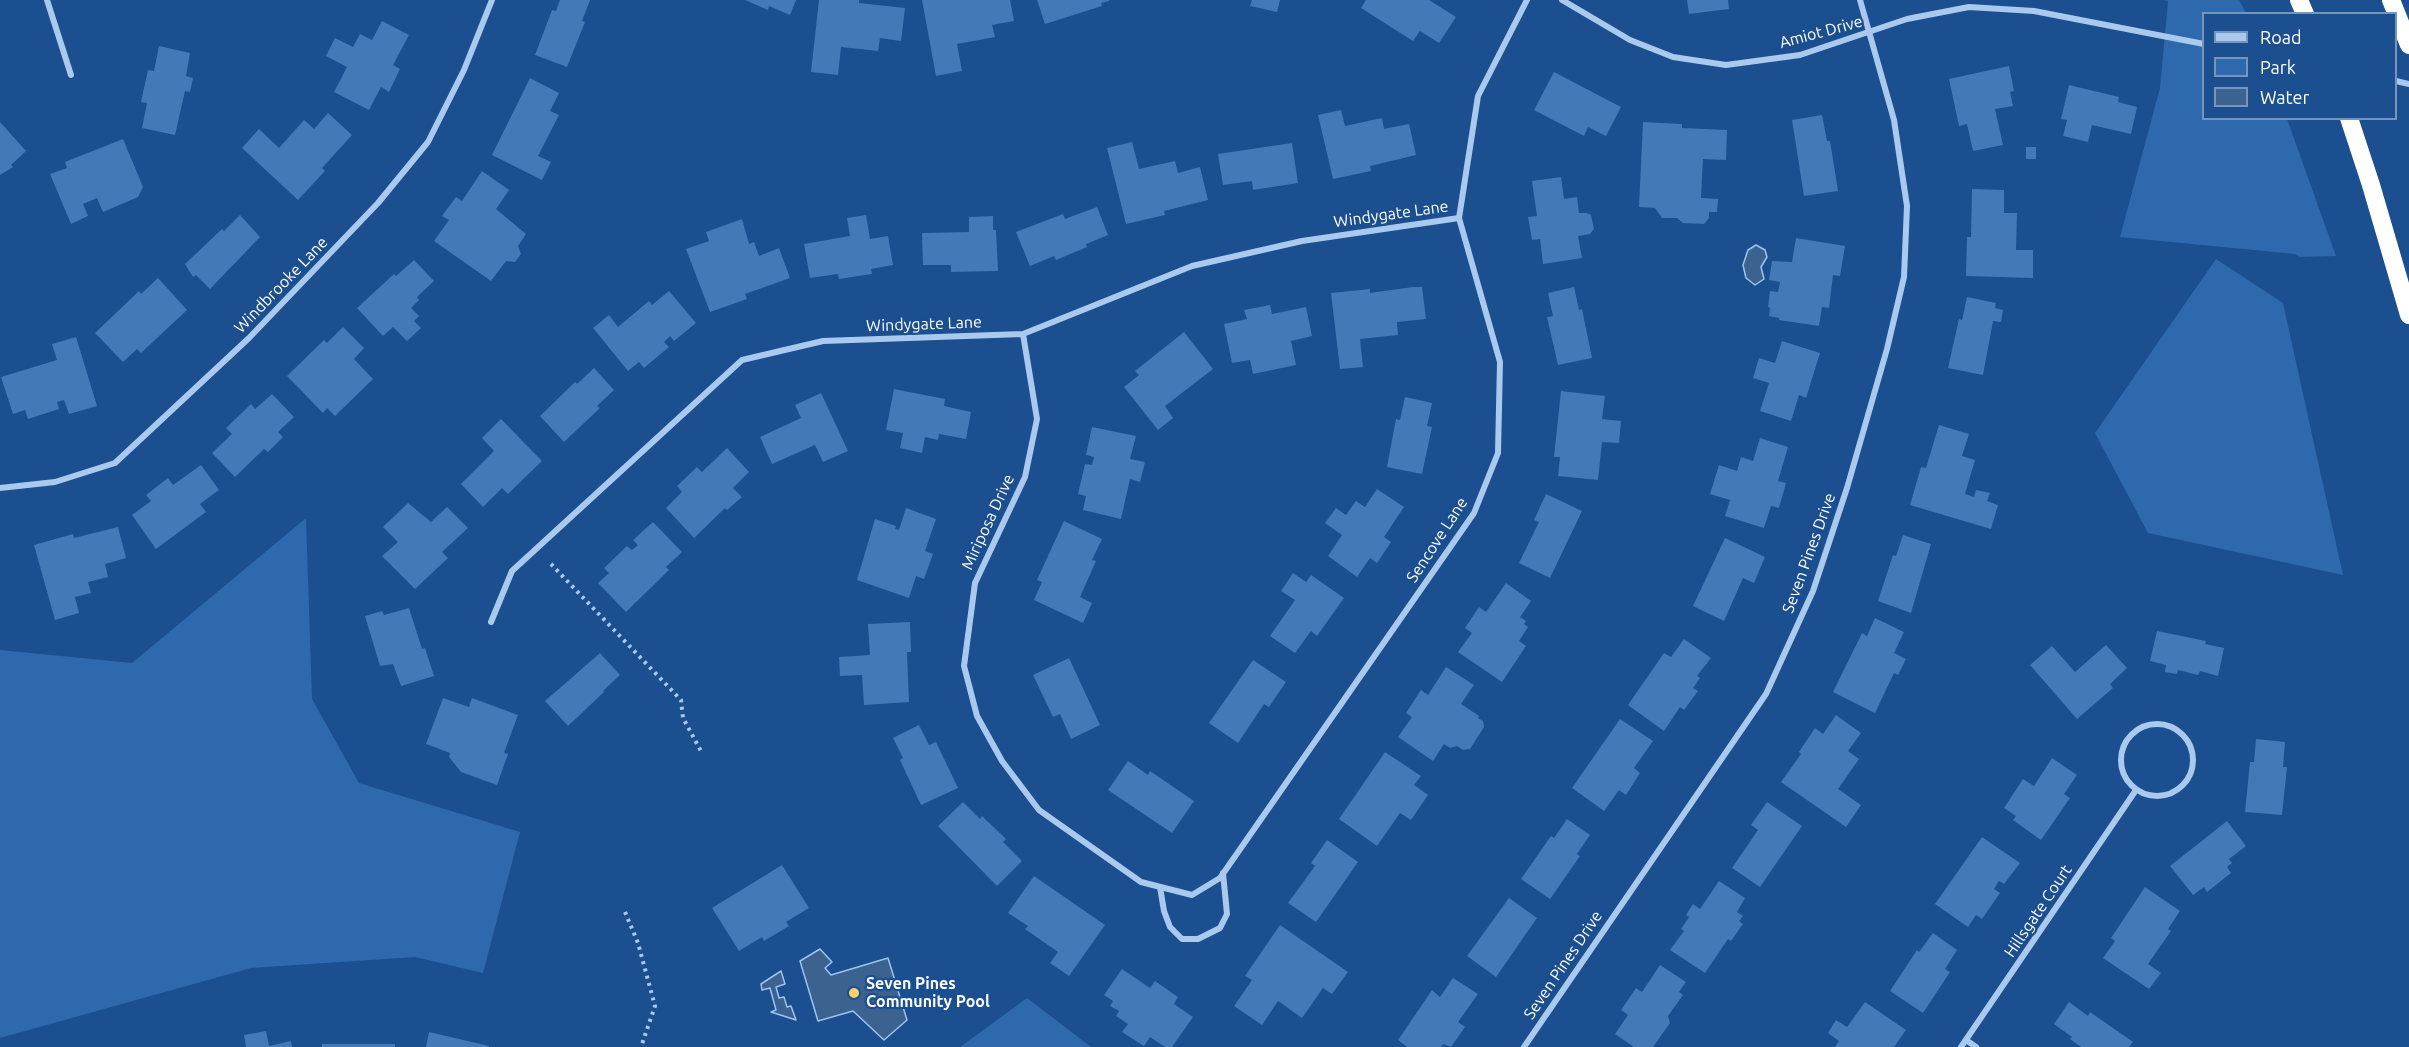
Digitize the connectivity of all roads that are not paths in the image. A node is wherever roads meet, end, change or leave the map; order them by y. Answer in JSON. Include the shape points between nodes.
{"nodes":[{"id":1,"x":47,"y":0,"type":"edge"},
{"id":2,"x":492,"y":0,"type":"edge"},
{"id":3,"x":1527,"y":0,"type":"edge"},
{"id":4,"x":1562,"y":0,"type":"edge"},
{"id":5,"x":1860,"y":0,"type":"edge"},
{"id":6,"x":2397,"y":15,"type":"edge"},
{"id":7,"x":1870,"y":33,"type":"junction"},
{"id":8,"x":2202,"y":44,"type":"edge"},
{"id":9,"x":2409,"y":45,"type":"edge"},
{"id":10,"x":71,"y":75,"type":"dead end"},
{"id":11,"x":2350,"y":120,"type":"edge"},
{"id":12,"x":1459,"y":218,"type":"junction"},
{"id":13,"x":2409,"y":315,"type":"edge"},
{"id":14,"x":1023,"y":334,"type":"junction"},
{"id":15,"x":0,"y":488,"type":"edge"},
{"id":16,"x":491,"y":622,"type":"dead end"},
{"id":17,"x":2136,"y":790,"type":"junction"},
{"id":18,"x":1223,"y":873,"type":"junction"},
{"id":19,"x":1160,"y":887,"type":"junction"},
{"id":20,"x":1192,"y":895,"type":"joint"},
{"id":21,"x":1966,"y":1040,"type":"junction"},
{"id":22,"x":1524,"y":1047,"type":"edge"},
{"id":23,"x":1961,"y":1047,"type":"edge"},
{"id":24,"x":1976,"y":1047,"type":"edge"}],
"edges":[{"from":1,"to":10,"type":"street"},
{"from":2,"to":15,"type":"street","name":"Windbrooke Lane","via":[[464,70],[428,142],[378,203],[249,338],[115,463],[55,482]]},
{"from":3,"to":12,"type":"street","name":"Sencove Lane","via":[[1478,96]]},
{"from":4,"to":7,"type":"street","name":"Amiot Drive","via":[[1630,40],[1672,57],[1726,65],[1800,55]]},
{"from":5,"to":7,"type":"street","name":"Seven Pines Drive"},
{"from":6,"to":9,"type":"highway"},
{"from":7,"to":8,"type":"street","name":"Amiot Drive","via":[[1907,19],[1969,7],[2034,10]]},
{"from":7,"to":22,"type":"street","name":"Seven Pines Drive","via":[[1894,120],[1907,206],[1904,277],[1847,488],[1813,591],[1766,694]]},
{"from":11,"to":13,"type":"highway"},
{"from":12,"to":14,"type":"street","name":"Windygate Lane","via":[[1302,241],[1192,266]]},
{"from":12,"to":18,"type":"street","name":"Sencove Lane","via":[[1500,362],[1498,453],[1474,513]]},
{"from":14,"to":16,"type":"street","name":"Windygate Lane","via":[[823,341],[742,360],[512,571]]},
{"from":14,"to":19,"type":"street","name":"Miriposa Drive","via":[[1037,419],[1025,477],[975,583],[964,666],[977,716],[1002,761],[1039,810],[1141,882]]},
{"from":17,"to":17,"type":"street","via":[[2122,771],[2120,759],[2126,742],[2138,729],[2149,725],[2173,728],[2189,744],[2193,756],[2188,778],[2180,788],[2159,796]]},
{"from":17,"to":21,"type":"street","name":"Hillsgate Court"},
{"from":18,"to":19,"type":"street","via":[[1227,914],[1220,928],[1198,939],[1182,939],[1170,927]]},
{"from":18,"to":20,"type":"street","name":"Sencove Lane"},
{"from":19,"to":20,"type":"street","name":"Miriposa Drive"},
{"from":21,"to":23,"type":"street","name":"Hillsgate Court"},
{"from":21,"to":24,"type":"street"}]}
